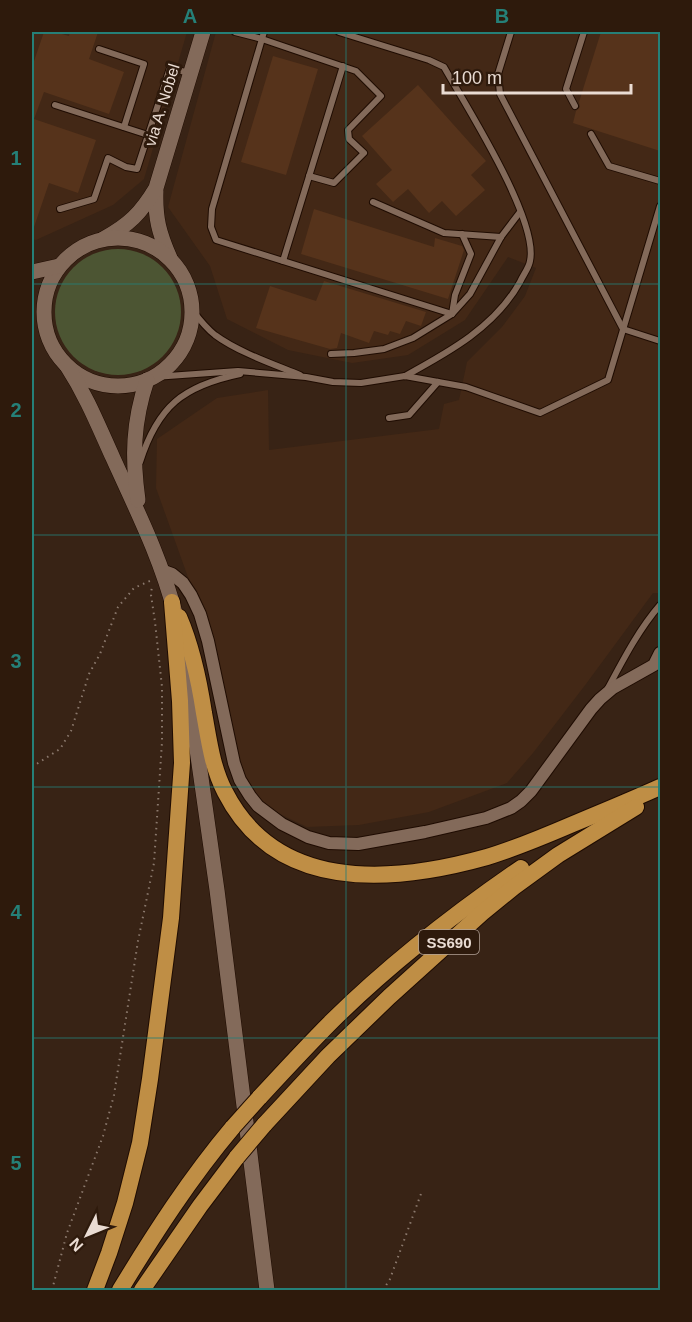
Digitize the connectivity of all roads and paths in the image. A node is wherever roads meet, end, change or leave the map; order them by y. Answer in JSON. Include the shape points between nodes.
{"nodes":[{"id":1,"x":203,"y":32,"type":"edge"},
{"id":2,"x":235,"y":32,"type":"edge"},
{"id":3,"x":339,"y":32,"type":"edge"},
{"id":4,"x":511,"y":32,"type":"edge"},
{"id":5,"x":584,"y":32,"type":"edge"},
{"id":6,"x":263,"y":35,"type":"edge"},
{"id":7,"x":99,"y":49,"type":"dead end"},
{"id":8,"x":343,"y":66,"type":"junction"},
{"id":9,"x":190,"y":73,"type":"junction"},
{"id":10,"x":55,"y":105,"type":"dead end"},
{"id":11,"x":575,"y":106,"type":"dead end"},
{"id":12,"x":124,"y":127,"type":"junction"},
{"id":13,"x":591,"y":134,"type":"dead end"},
{"id":14,"x":148,"y":135,"type":"junction"},
{"id":15,"x":309,"y":176,"type":"junction"},
{"id":16,"x":660,"y":181,"type":"edge"},
{"id":17,"x":156,"y":188,"type":"junction"},
{"id":18,"x":373,"y":202,"type":"dead end"},
{"id":19,"x":660,"y":206,"type":"edge"},
{"id":20,"x":60,"y":209,"type":"dead end"},
{"id":21,"x":520,"y":212,"type":"junction"},
{"id":22,"x":462,"y":234,"type":"junction"},
{"id":23,"x":501,"y":237,"type":"junction"},
{"id":24,"x":103,"y":239,"type":"junction"},
{"id":25,"x":170,"y":258,"type":"junction"},
{"id":26,"x":283,"y":261,"type":"junction"},
{"id":27,"x":59,"y":266,"type":"junction"},
{"id":28,"x":32,"y":272,"type":"edge"},
{"id":29,"x":32,"y":308,"type":"edge"},
{"id":30,"x":193,"y":310,"type":"junction"},
{"id":31,"x":452,"y":314,"type":"junction"},
{"id":32,"x":45,"y":327,"type":"junction"},
{"id":33,"x":623,"y":329,"type":"junction"},
{"id":34,"x":660,"y":341,"type":"edge"},
{"id":35,"x":331,"y":354,"type":"dead end"},
{"id":36,"x":67,"y":366,"type":"junction"},
{"id":37,"x":251,"y":372,"type":"junction"},
{"id":38,"x":405,"y":376,"type":"junction"},
{"id":39,"x":306,"y":377,"type":"junction"},
{"id":40,"x":151,"y":379,"type":"junction"},
{"id":41,"x":438,"y":382,"type":"junction"},
{"id":42,"x":389,"y":418,"type":"dead end"},
{"id":43,"x":136,"y":483,"type":"junction"},
{"id":44,"x":142,"y":520,"type":"junction"},
{"id":45,"x":161,"y":570,"type":"junction"},
{"id":46,"x":172,"y":602,"type":"junction"},
{"id":47,"x":660,"y":605,"type":"edge"},
{"id":48,"x":660,"y":653,"type":"edge"},
{"id":49,"x":605,"y":693,"type":"junction"},
{"id":50,"x":32,"y":767,"type":"edge"},
{"id":51,"x":660,"y":790,"type":"edge"},
{"id":52,"x":422,"y":1191,"type":"dead end"},
{"id":53,"x":52,"y":1290,"type":"edge"},
{"id":54,"x":95,"y":1290,"type":"edge"},
{"id":55,"x":120,"y":1290,"type":"edge"},
{"id":56,"x":142,"y":1290,"type":"edge"},
{"id":57,"x":267,"y":1290,"type":"edge"},
{"id":58,"x":383,"y":1290,"type":"edge"}],
"edges":[{"from":1,"to":9,"type":"main road","name":"via A. Nobel"},
{"from":2,"to":6,"type":"lane"},
{"from":3,"to":21,"type":"lane","via":[[444,67],[504,174]]},
{"from":4,"to":33,"type":"lane","via":[[498,74],[500,94]]},
{"from":5,"to":11,"type":"lane","via":[[566,89]]},
{"from":6,"to":8,"type":"lane"},
{"from":6,"to":26,"type":"lane","via":[[212,209],[211,227],[216,240]]},
{"from":7,"to":12,"type":"lane","via":[[144,64]]},
{"from":8,"to":15,"type":"lane"},
{"from":8,"to":15,"type":"lane","via":[[357,71],[381,96],[348,130],[350,139],[364,153],[334,183]]},
{"from":9,"to":14,"type":"lane","via":[[170,69]]},
{"from":9,"to":17,"type":"main road","name":"via A. Nobel"},
{"from":10,"to":12,"type":"lane"},
{"from":12,"to":14,"type":"lane"},
{"from":13,"to":16,"type":"lane","via":[[609,166]]},
{"from":14,"to":20,"type":"lane","via":[[137,169],[108,158],[94,199]]},
{"from":15,"to":26,"type":"lane"},
{"from":17,"to":24,"type":"main road","via":[[129,223]]},
{"from":17,"to":25,"type":"main road","via":[[156,221]]},
{"from":18,"to":22,"type":"lane","via":[[444,233]]},
{"from":19,"to":33,"type":"lane"},
{"from":21,"to":23,"type":"lane"},
{"from":21,"to":38,"type":"lane","via":[[531,242],[530,262],[516,288],[476,333]]},
{"from":22,"to":23,"type":"lane"},
{"from":22,"to":31,"type":"lane","via":[[471,254]]},
{"from":23,"to":31,"type":"lane","via":[[470,294]]},
{"from":24,"to":25,"type":"main road","via":[[138,240]]},
{"from":24,"to":27,"type":"main road","via":[[86,244]]},
{"from":25,"to":30,"type":"main road","via":[[190,291]]},
{"from":26,"to":31,"type":"lane"},
{"from":27,"to":28,"type":"main road"},
{"from":27,"to":32,"type":"main road","via":[[46,295]]},
{"from":29,"to":32,"type":"main road"},
{"from":30,"to":39,"type":"lane","via":[[213,334],[229,344]]},
{"from":30,"to":40,"type":"main road","via":[[183,349]]},
{"from":31,"to":35,"type":"lane","via":[[413,338],[384,349]]},
{"from":32,"to":36,"type":"main road","via":[[53,348]]},
{"from":33,"to":34,"type":"lane"},
{"from":33,"to":41,"type":"lane","via":[[608,380],[540,413],[466,387]]},
{"from":36,"to":40,"type":"main road","via":[[105,385],[127,386]]},
{"from":36,"to":44,"type":"main road","via":[[90,405]]},
{"from":37,"to":39,"type":"lane"},
{"from":37,"to":40,"type":"lane"},
{"from":37,"to":43,"type":"lane","via":[[201,386],[169,407],[146,442]]},
{"from":38,"to":39,"type":"lane","via":[[361,383]]},
{"from":38,"to":41,"type":"lane"},
{"from":40,"to":43,"type":"main road","via":[[140,401],[135,435]]},
{"from":41,"to":42,"type":"lane","via":[[410,416]]},
{"from":43,"to":44,"type":"main road"},
{"from":44,"to":45,"type":"main road"},
{"from":45,"to":46,"type":"main road"},
{"from":45,"to":49,"type":"street","via":[[183,583],[200,614],[242,784],[258,806],[276,820],[322,841],[358,844],[461,825],[506,811],[531,791]]},
{"from":46,"to":51,"type":"highway","via":[[193,658],[211,751],[224,790],[261,837],[304,864],[357,875],[448,866],[526,844]]},
{"from":46,"to":54,"type":"highway","via":[[182,751],[171,918],[140,1143],[110,1253]]},
{"from":46,"to":57,"type":"main road","via":[[184,657],[217,890]]},
{"from":47,"to":49,"type":"lane"},
{"from":48,"to":49,"type":"street","via":[[651,667]]},
{"from":50,"to":53,"type":"path","via":[[60,749],[71,731],[89,674],[118,607],[134,588],[154,579],[151,595],[162,687],[162,742],[154,863],[114,1095]]},
{"from":51,"to":55,"type":"highway","number":"SS690","bridge":true,"via":[[548,850],[476,900],[430,934],[332,1021],[214,1150]]},
{"from":51,"to":56,"type":"highway","number":"SS690","bridge":true,"via":[[558,855],[497,900],[381,1004],[237,1157]]},
{"from":52,"to":58,"type":"path"}]}
